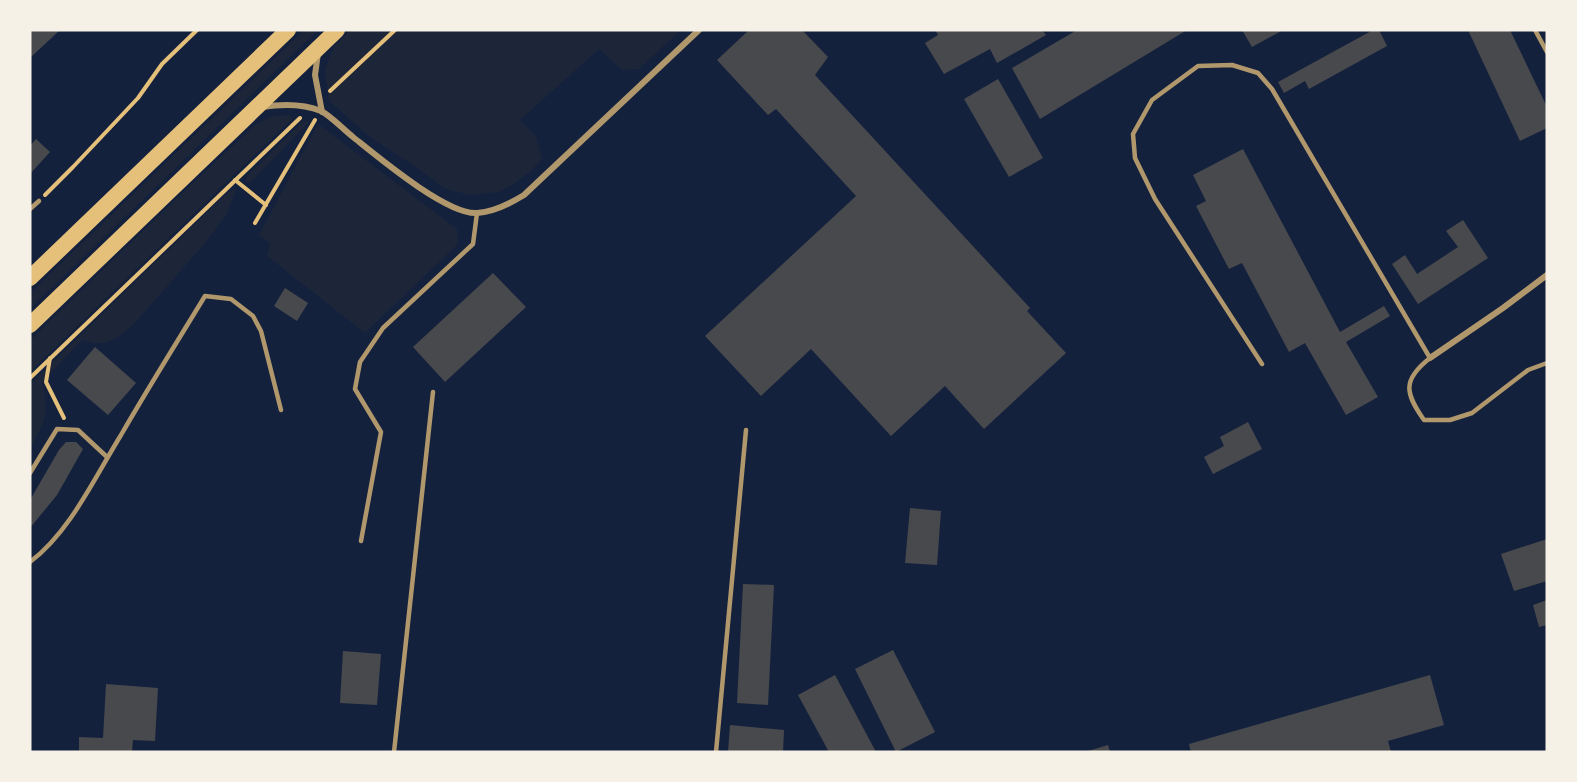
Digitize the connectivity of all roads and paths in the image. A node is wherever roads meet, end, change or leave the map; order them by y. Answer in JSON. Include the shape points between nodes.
{"nodes":[{"id":1,"x":196,"y":30,"type":"edge"},
{"id":2,"x":288,"y":30,"type":"edge"},
{"id":3,"x":337,"y":30,"type":"edge"},
{"id":4,"x":395,"y":30,"type":"edge"},
{"id":5,"x":699,"y":30,"type":"edge"},
{"id":6,"x":1535,"y":30,"type":"edge"},
{"id":7,"x":318,"y":48,"type":"junction"},
{"id":8,"x":1547,"y":52,"type":"edge"},
{"id":9,"x":320,"y":100,"type":"junction"},
{"id":10,"x":256,"y":108,"type":"junction"},
{"id":11,"x":311,"y":109,"type":"junction"},
{"id":12,"x":322,"y":112,"type":"junction"},
{"id":13,"x":235,"y":180,"type":"junction"},
{"id":14,"x":39,"y":201,"type":"joint"},
{"id":15,"x":266,"y":205,"type":"junction"},
{"id":16,"x":30,"y":209,"type":"edge"},
{"id":17,"x":477,"y":213,"type":"junction"},
{"id":18,"x":255,"y":223,"type":"dead end"},
{"id":19,"x":1547,"y":275,"type":"edge"},
{"id":20,"x":30,"y":278,"type":"edge"},
{"id":21,"x":30,"y":325,"type":"edge"},
{"id":22,"x":51,"y":358,"type":"junction"},
{"id":23,"x":1430,"y":358,"type":"junction"},
{"id":24,"x":1547,"y":363,"type":"edge"},
{"id":25,"x":1262,"y":364,"type":"dead end"},
{"id":26,"x":30,"y":378,"type":"edge"},
{"id":27,"x":433,"y":392,"type":"dead end"},
{"id":28,"x":281,"y":410,"type":"dead end"},
{"id":29,"x":69,"y":430,"type":"junction"},
{"id":30,"x":746,"y":430,"type":"dead end"},
{"id":31,"x":107,"y":457,"type":"junction"},
{"id":32,"x":30,"y":473,"type":"edge"},
{"id":33,"x":361,"y":541,"type":"dead end"},
{"id":34,"x":30,"y":562,"type":"edge"},
{"id":35,"x":394,"y":752,"type":"edge"},
{"id":36,"x":716,"y":752,"type":"edge"}],
"edges":[{"from":1,"to":14,"type":"path","via":[[162,64],[138,98]]},
{"from":2,"to":20,"type":"highway"},
{"from":3,"to":7,"type":"highway"},
{"from":4,"to":9,"type":"path"},
{"from":5,"to":17,"type":"street","via":[[524,195]]},
{"from":6,"to":8,"type":"lane"},
{"from":7,"to":9,"type":"street","via":[[315,75]]},
{"from":7,"to":10,"type":"highway"},
{"from":9,"to":12,"type":"street"},
{"from":10,"to":11,"type":"street","via":[[272,105]]},
{"from":10,"to":21,"type":"highway"},
{"from":11,"to":12,"type":"street"},
{"from":11,"to":13,"type":"path"},
{"from":12,"to":15,"type":"path"},
{"from":12,"to":17,"type":"street","via":[[436,199],[463,212]]},
{"from":13,"to":15,"type":"path"},
{"from":13,"to":22,"type":"path"},
{"from":14,"to":16,"type":"lane"},
{"from":15,"to":18,"type":"path"},
{"from":17,"to":33,"type":"lane","via":[[473,244],[383,328],[360,362],[355,389],[381,432]]},
{"from":19,"to":23,"type":"street"},
{"from":22,"to":26,"type":"path"},
{"from":22,"to":29,"type":"path","via":[[46,382]]},
{"from":23,"to":24,"type":"lane","via":[[1417,369],[1408,387],[1424,420],[1450,420],[1472,412],[1528,370]]},
{"from":23,"to":25,"type":"lane","via":[[1272,89],[1258,73],[1232,65],[1198,66],[1152,99],[1133,134],[1135,158],[1155,199]]},
{"from":27,"to":35,"type":"lane"},
{"from":28,"to":31,"type":"lane","via":[[261,331],[253,316],[231,299],[205,296]]},
{"from":29,"to":31,"type":"lane","via":[[78,430]]},
{"from":29,"to":32,"type":"lane","via":[[57,429]]},
{"from":30,"to":36,"type":"lane"},
{"from":31,"to":34,"type":"lane","via":[[68,521]]}]}
